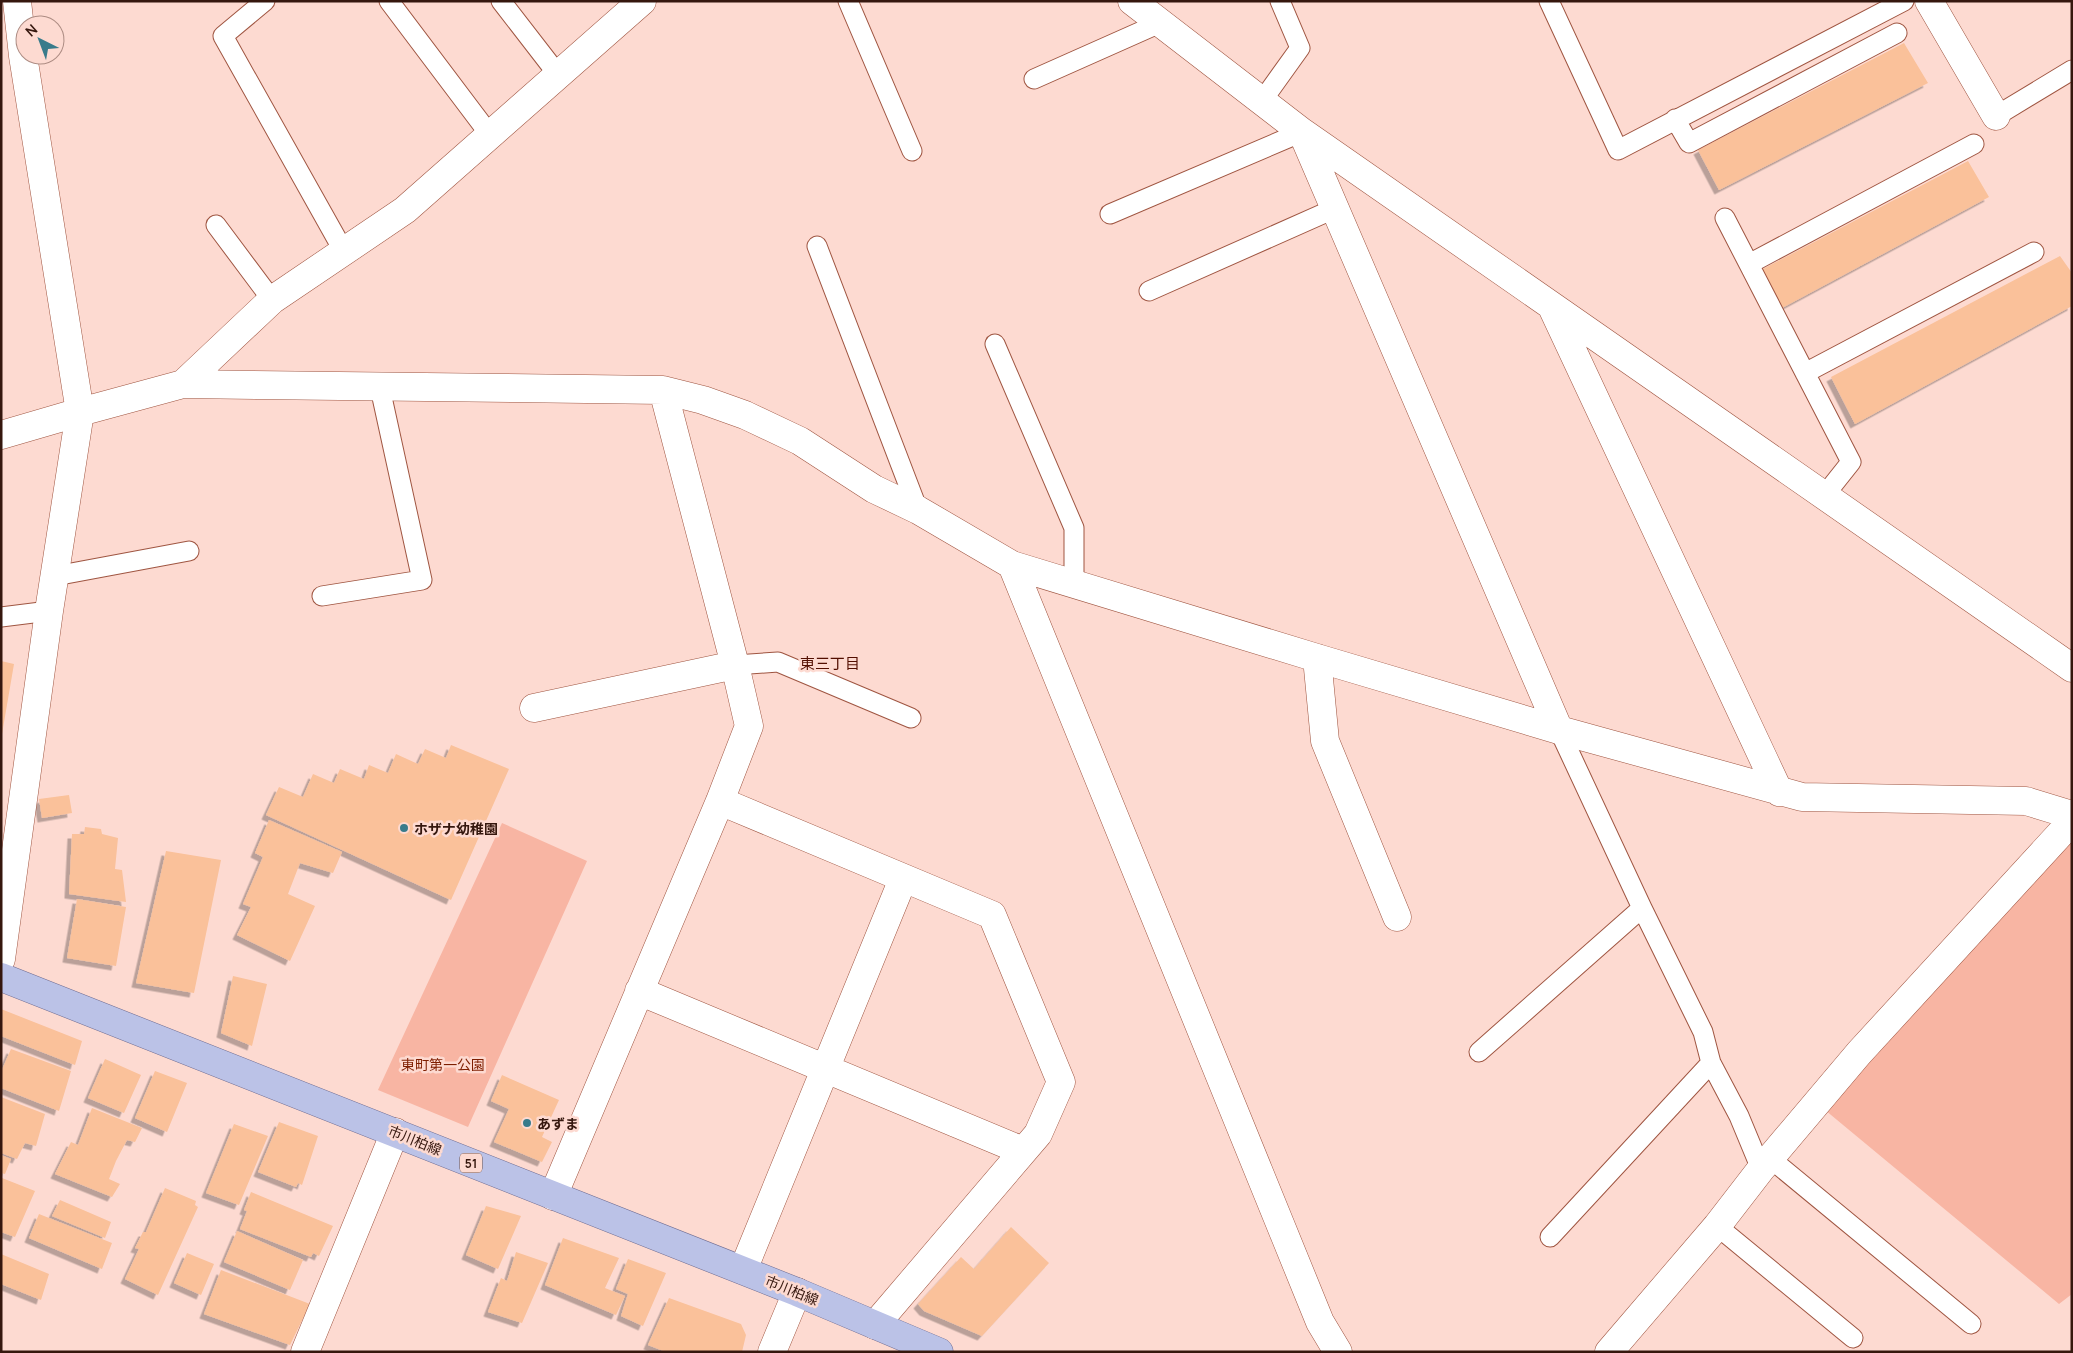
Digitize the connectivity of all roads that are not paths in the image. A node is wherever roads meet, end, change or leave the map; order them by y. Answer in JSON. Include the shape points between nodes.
{"nodes":[{"id":1,"x":17,"y":1,"type":"edge"},
{"id":2,"x":266,"y":1,"type":"edge"},
{"id":3,"x":389,"y":1,"type":"edge"},
{"id":4,"x":501,"y":1,"type":"edge"},
{"id":5,"x":642,"y":1,"type":"edge"},
{"id":6,"x":848,"y":1,"type":"edge"},
{"id":7,"x":1132,"y":1,"type":"edge"},
{"id":8,"x":1280,"y":1,"type":"edge"},
{"id":9,"x":1549,"y":1,"type":"edge"},
{"id":10,"x":1904,"y":1,"type":"edge"},
{"id":11,"x":1932,"y":2,"type":"edge"},
{"id":12,"x":1160,"y":23,"type":"junction"},
{"id":13,"x":1897,"y":33,"type":"dead end"},
{"id":14,"x":2072,"y":70,"type":"edge"},
{"id":15,"x":559,"y":76,"type":"junction"},
{"id":16,"x":1034,"y":79,"type":"dead end"},
{"id":17,"x":1262,"y":101,"type":"junction"},
{"id":18,"x":1996,"y":116,"type":"joint"},
{"id":19,"x":1676,"y":119,"type":"junction"},
{"id":20,"x":1302,"y":132,"type":"junction"},
{"id":21,"x":490,"y":135,"type":"junction"},
{"id":22,"x":1974,"y":144,"type":"dead end"},
{"id":23,"x":912,"y":151,"type":"dead end"},
{"id":24,"x":1336,"y":208,"type":"junction"},
{"id":25,"x":1110,"y":214,"type":"dead end"},
{"id":26,"x":1725,"y":218,"type":"dead end"},
{"id":27,"x":216,"y":225,"type":"dead end"},
{"id":28,"x":817,"y":246,"type":"dead end"},
{"id":29,"x":343,"y":250,"type":"junction"},
{"id":30,"x":2034,"y":252,"type":"dead end"},
{"id":31,"x":1749,"y":264,"type":"junction"},
{"id":32,"x":1149,"y":292,"type":"dead end"},
{"id":33,"x":272,"y":300,"type":"junction"},
{"id":34,"x":1551,"y":305,"type":"junction"},
{"id":35,"x":995,"y":344,"type":"dead end"},
{"id":36,"x":1805,"y":373,"type":"junction"},
{"id":37,"x":183,"y":384,"type":"junction"},
{"id":38,"x":380,"y":388,"type":"junction"},
{"id":39,"x":663,"y":390,"type":"junction"},
{"id":40,"x":80,"y":412,"type":"junction"},
{"id":41,"x":1,"y":435,"type":"edge"},
{"id":42,"x":1824,"y":496,"type":"junction"},
{"id":43,"x":918,"y":510,"type":"junction"},
{"id":44,"x":189,"y":550,"type":"dead end"},
{"id":45,"x":1012,"y":565,"type":"junction"},
{"id":46,"x":55,"y":576,"type":"junction"},
{"id":47,"x":1074,"y":584,"type":"junction"},
{"id":48,"x":322,"y":596,"type":"dead end"},
{"id":49,"x":49,"y":611,"type":"junction"},
{"id":50,"x":1,"y":617,"type":"edge"},
{"id":51,"x":1317,"y":658,"type":"junction"},
{"id":52,"x":735,"y":665,"type":"junction"},
{"id":53,"x":2072,"y":668,"type":"edge"},
{"id":54,"x":534,"y":708,"type":"dead end"},
{"id":55,"x":911,"y":718,"type":"dead end"},
{"id":56,"x":1560,"y":730,"type":"junction"},
{"id":57,"x":1779,"y":792,"type":"junction"},
{"id":58,"x":720,"y":801,"type":"junction"},
{"id":59,"x":2072,"y":815,"type":"edge"},
{"id":60,"x":2072,"y":821,"type":"edge"},
{"id":61,"x":903,"y":878,"type":"junction"},
{"id":62,"x":1642,"y":908,"type":"junction"},
{"id":63,"x":1397,"y":917,"type":"dead end"},
{"id":64,"x":1,"y":959,"type":"edge"},
{"id":65,"x":1,"y":977,"type":"edge"},
{"id":66,"x":639,"y":991,"type":"junction"},
{"id":67,"x":1479,"y":1052,"type":"dead end"},
{"id":68,"x":1712,"y":1063,"type":"junction"},
{"id":69,"x":824,"y":1070,"type":"junction"},
{"id":70,"x":395,"y":1132,"type":"junction"},
{"id":71,"x":1023,"y":1151,"type":"junction"},
{"id":72,"x":1766,"y":1164,"type":"junction"},
{"id":73,"x":553,"y":1196,"type":"junction"},
{"id":74,"x":1717,"y":1226,"type":"junction"},
{"id":75,"x":1550,"y":1237,"type":"dead end"},
{"id":76,"x":743,"y":1270,"type":"junction"},
{"id":77,"x":797,"y":1292,"type":"junction"},
{"id":78,"x":1971,"y":1324,"type":"dead end"},
{"id":79,"x":875,"y":1325,"type":"junction"},
{"id":80,"x":1853,"y":1338,"type":"dead end"},
{"id":81,"x":305,"y":1352,"type":"edge"},
{"id":82,"x":772,"y":1352,"type":"edge"},
{"id":83,"x":939,"y":1352,"type":"edge"},
{"id":84,"x":1338,"y":1352,"type":"edge"},
{"id":85,"x":1609,"y":1352,"type":"edge"}],
"edges":[{"from":1,"to":40,"type":"street"},
{"from":2,"to":29,"type":"lane","via":[[223,36]]},
{"from":3,"to":21,"type":"lane"},
{"from":4,"to":15,"type":"lane"},
{"from":5,"to":15,"type":"street"},
{"from":6,"to":23,"type":"lane"},
{"from":7,"to":12,"type":"street"},
{"from":8,"to":17,"type":"lane","via":[[1300,48]]},
{"from":9,"to":19,"type":"lane","via":[[1618,150]]},
{"from":10,"to":19,"type":"lane"},
{"from":11,"to":18,"type":"street"},
{"from":12,"to":16,"type":"lane"},
{"from":12,"to":17,"type":"street"},
{"from":13,"to":19,"type":"lane","via":[[1689,143]]},
{"from":14,"to":18,"type":"lane"},
{"from":15,"to":21,"type":"street"},
{"from":17,"to":20,"type":"street"},
{"from":20,"to":24,"type":"street"},
{"from":20,"to":25,"type":"lane"},
{"from":20,"to":34,"type":"street"},
{"from":21,"to":29,"type":"street","via":[[404,210]]},
{"from":22,"to":31,"type":"lane"},
{"from":24,"to":32,"type":"lane"},
{"from":24,"to":56,"type":"street"},
{"from":26,"to":31,"type":"lane"},
{"from":27,"to":33,"type":"lane"},
{"from":28,"to":43,"type":"lane"},
{"from":29,"to":33,"type":"street"},
{"from":30,"to":36,"type":"lane"},
{"from":31,"to":36,"type":"lane"},
{"from":33,"to":37,"type":"street"},
{"from":34,"to":42,"type":"street"},
{"from":34,"to":57,"type":"street"},
{"from":35,"to":47,"type":"lane","via":[[1074,528]]},
{"from":36,"to":42,"type":"lane","via":[[1851,462]]},
{"from":37,"to":38,"type":"street"},
{"from":37,"to":40,"type":"street"},
{"from":38,"to":39,"type":"street"},
{"from":38,"to":48,"type":"lane","via":[[422,580]]},
{"from":39,"to":43,"type":"street","via":[[745,415],[800,441],[874,489]]},
{"from":39,"to":52,"type":"street"},
{"from":40,"to":41,"type":"street"},
{"from":40,"to":46,"type":"street"},
{"from":42,"to":53,"type":"street"},
{"from":43,"to":45,"type":"street"},
{"from":44,"to":46,"type":"lane"},
{"from":45,"to":47,"type":"street"},
{"from":45,"to":84,"type":"street","via":[[1320,1322]]},
{"from":46,"to":49,"type":"street"},
{"from":47,"to":51,"type":"street"},
{"from":49,"to":50,"type":"lane"},
{"from":49,"to":64,"type":"street"},
{"from":51,"to":56,"type":"street"},
{"from":51,"to":63,"type":"street","via":[[1325,741]]},
{"from":52,"to":54,"type":"street"},
{"from":52,"to":55,"type":"lane","via":[[778,662]]},
{"from":52,"to":58,"type":"street","via":[[749,726]]},
{"from":56,"to":57,"type":"street"},
{"from":56,"to":62,"type":"lane"},
{"from":57,"to":59,"type":"street","via":[[1802,797],[2026,801]]},
{"from":58,"to":61,"type":"street"},
{"from":58,"to":66,"type":"street"},
{"from":60,"to":72,"type":"street","via":[[1859,1053]]},
{"from":61,"to":69,"type":"street"},
{"from":61,"to":71,"type":"street","via":[[992,914],[1061,1082],[1038,1134]]},
{"from":62,"to":67,"type":"lane"},
{"from":62,"to":68,"type":"lane","via":[[1703,1032]]},
{"from":65,"to":70,"type":"main road","name":"市川柏線","number":"51"},
{"from":66,"to":69,"type":"street"},
{"from":66,"to":73,"type":"street"},
{"from":68,"to":72,"type":"lane"},
{"from":68,"to":75,"type":"lane"},
{"from":69,"to":71,"type":"street"},
{"from":69,"to":76,"type":"street"},
{"from":70,"to":73,"type":"main road","name":"市川柏線","number":"51"},
{"from":70,"to":81,"type":"street"},
{"from":71,"to":79,"type":"street"},
{"from":72,"to":74,"type":"street"},
{"from":72,"to":78,"type":"lane"},
{"from":73,"to":76,"type":"main road","name":"市川柏線","number":"51"},
{"from":74,"to":80,"type":"lane"},
{"from":74,"to":85,"type":"street"},
{"from":76,"to":77,"type":"main road","name":"市川柏線","number":"51"},
{"from":77,"to":79,"type":"main road","name":"市川柏線","number":"51"},
{"from":77,"to":82,"type":"street"},
{"from":79,"to":83,"type":"main road","name":"市川柏線","number":"51"}]}
